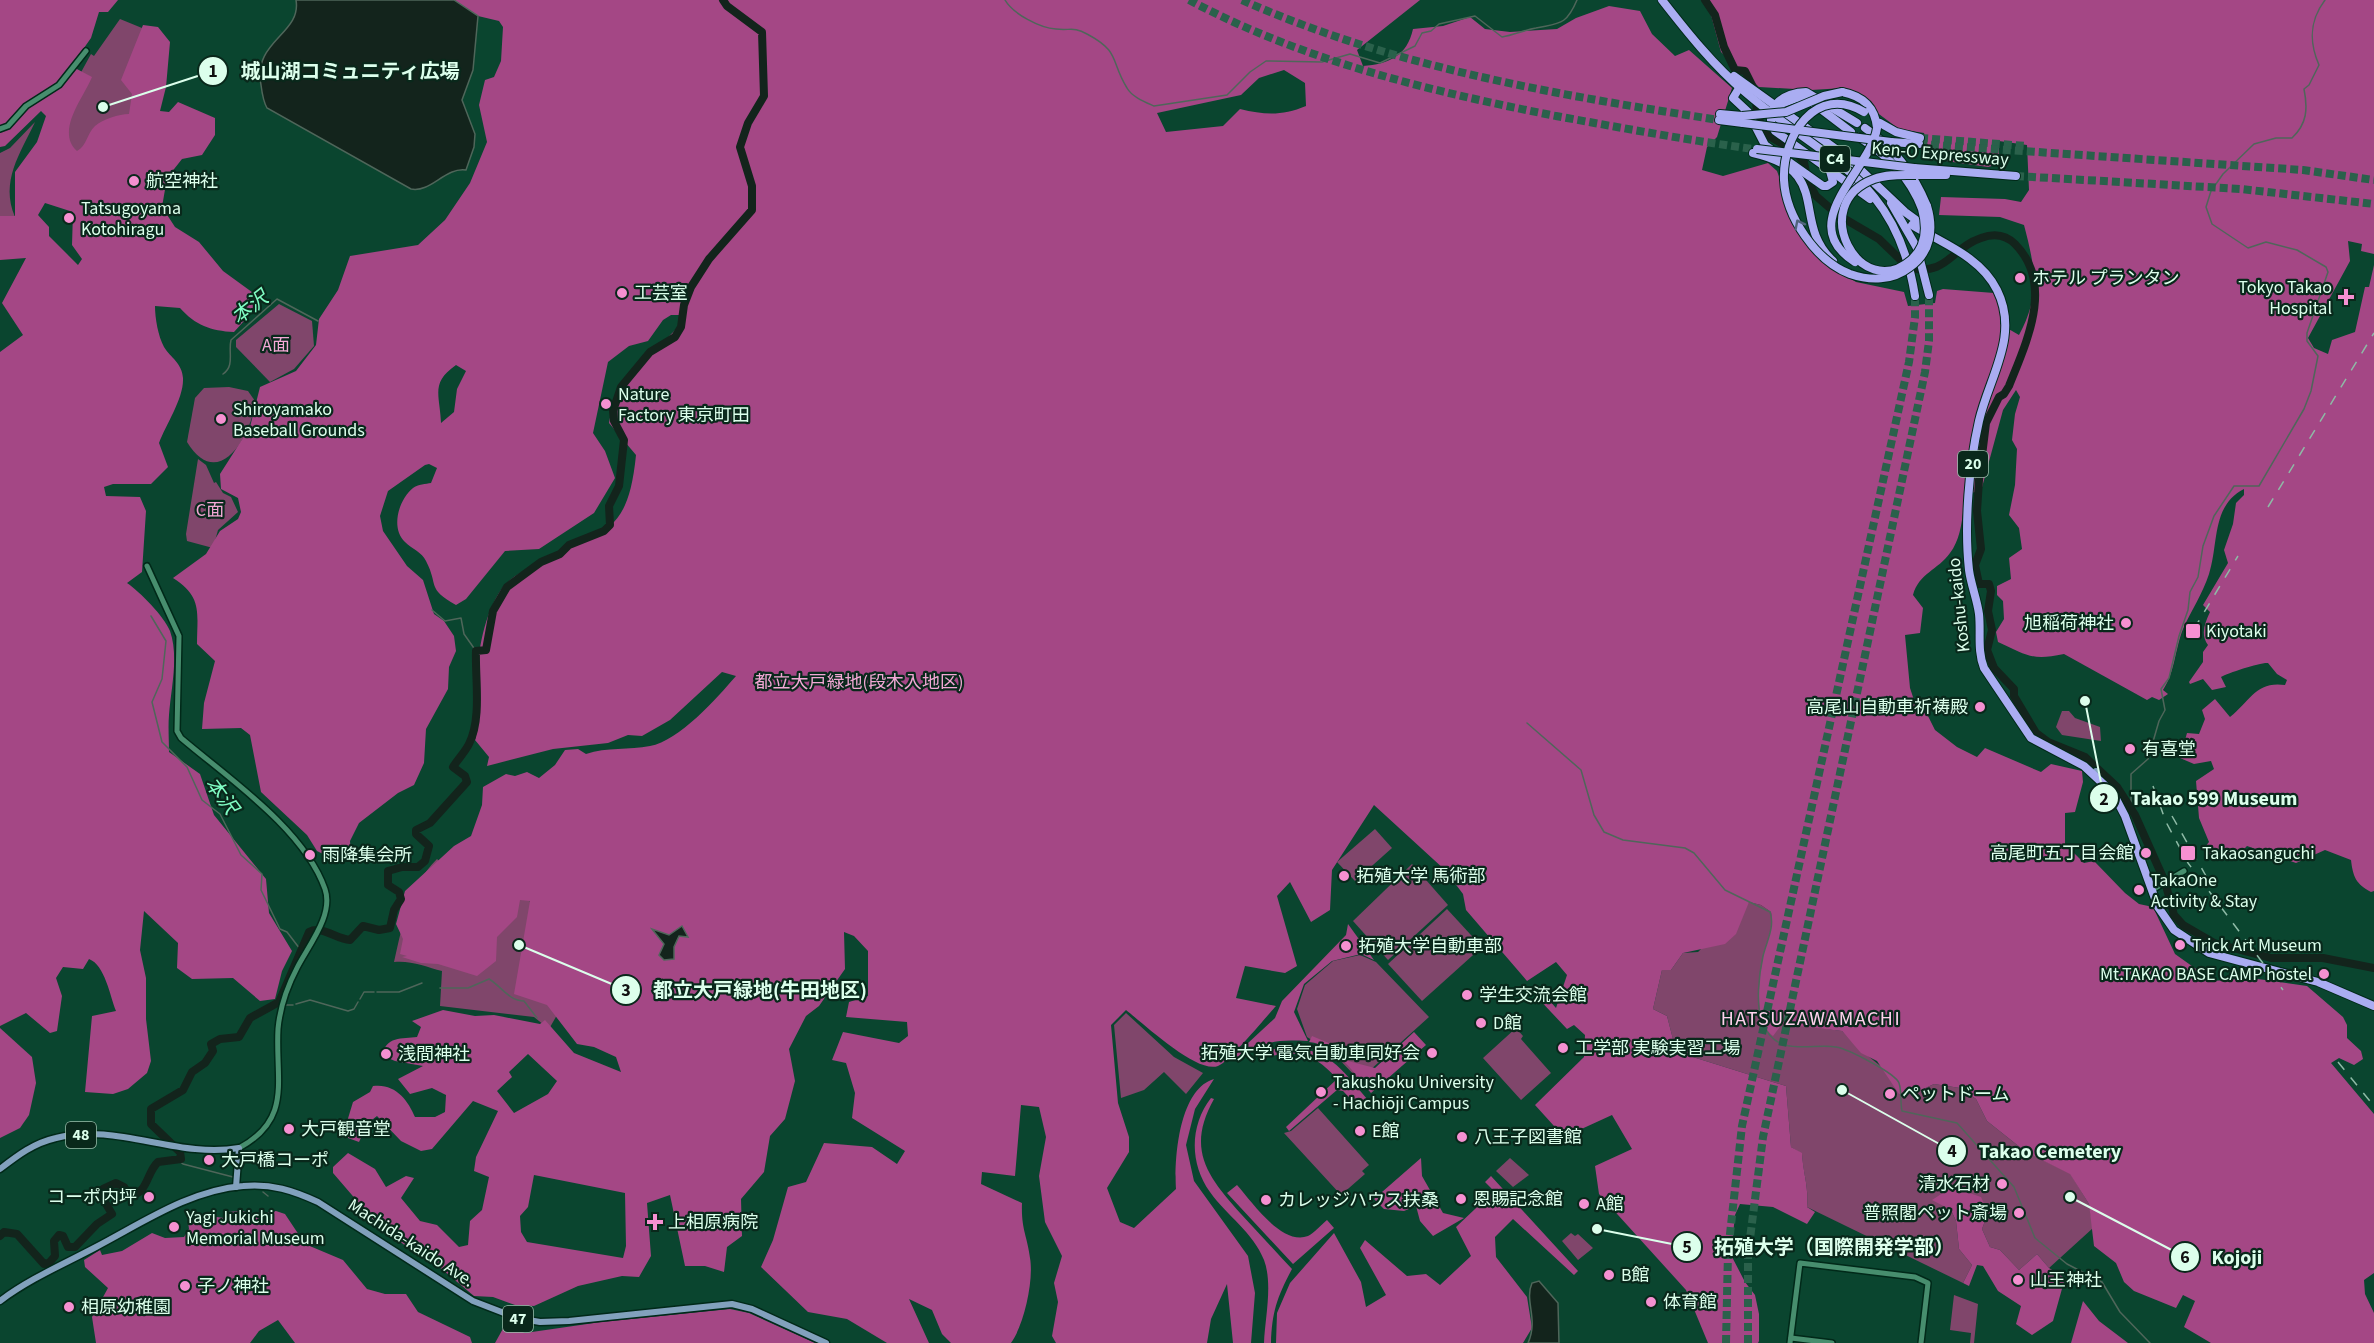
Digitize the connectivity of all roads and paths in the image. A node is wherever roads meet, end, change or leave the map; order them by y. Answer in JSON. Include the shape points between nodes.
{"nodes":[{"id":1,"x":1662,"y":0,"type":"edge"},
{"id":2,"x":86,"y":51,"type":"dead end"},
{"id":3,"x":1716,"y":63,"type":"junction"},
{"id":4,"x":1744,"y":86,"type":"junction"},
{"id":5,"x":1782,"y":98,"type":"junction"},
{"id":6,"x":1797,"y":98,"type":"junction"},
{"id":7,"x":1768,"y":107,"type":"junction"},
{"id":8,"x":1864,"y":112,"type":"dead end"},
{"id":9,"x":1719,"y":117,"type":"tunnel mouth"},
{"id":10,"x":1743,"y":120,"type":"junction"},
{"id":11,"x":1799,"y":123,"type":"junction"},
{"id":12,"x":1878,"y":126,"type":"junction"},
{"id":13,"x":0,"y":129,"type":"edge"},
{"id":14,"x":1830,"y":170,"type":"junction"},
{"id":15,"x":1915,"y":171,"type":"junction"},
{"id":16,"x":2016,"y":176,"type":"tunnel mouth"},
{"id":17,"x":1875,"y":182,"type":"junction"},
{"id":18,"x":1870,"y":200,"type":"tunnel mouth"},
{"id":19,"x":1925,"y":207,"type":"junction"},
{"id":20,"x":1912,"y":225,"type":"tunnel mouth"},
{"id":21,"x":1958,"y":251,"type":"junction"},
{"id":22,"x":1867,"y":267,"type":"junction"},
{"id":23,"x":1854,"y":275,"type":"junction"},
{"id":24,"x":1929,"y":295,"type":"tunnel mouth"},
{"id":25,"x":1915,"y":296,"type":"tunnel mouth"},
{"id":26,"x":147,"y":566,"type":"dead end"},
{"id":27,"x":2184,"y":871,"type":"dead end"},
{"id":28,"x":2152,"y":890,"type":"junction"},
{"id":29,"x":2374,"y":1006,"type":"edge"},
{"id":30,"x":239,"y":1149,"type":"junction"},
{"id":31,"x":0,"y":1169,"type":"edge"},
{"id":32,"x":236,"y":1187,"type":"junction"},
{"id":33,"x":0,"y":1301,"type":"edge"},
{"id":34,"x":1790,"y":1340,"type":"edge"},
{"id":35,"x":826,"y":1343,"type":"edge"},
{"id":36,"x":1832,"y":1343,"type":"edge"},
{"id":37,"x":1920,"y":1343,"type":"edge"}],
"edges":[{"from":1,"to":3,"type":"highway","number":"20"},
{"from":2,"to":13,"type":"street","via":[[59,85]]},
{"from":3,"to":4,"type":"highway","number":"20"},
{"from":3,"to":4,"type":"highway","number":"20"},
{"from":4,"to":7,"type":"highway","number":"20"},
{"from":4,"to":14,"type":"highway","number":"20","via":[[1733,98],[1748,112],[1760,139],[1827,186],[1833,182]]},
{"from":5,"to":7,"type":"highway"},
{"from":5,"to":7,"type":"highway","via":[[1773,100]]},
{"from":5,"to":19,"type":"highway","via":[[1806,92],[1834,106],[1884,142],[1916,183]]},
{"from":6,"to":7,"type":"highway"},
{"from":6,"to":11,"type":"highway","via":[[1789,109]]},
{"from":6,"to":19,"type":"highway","via":[[1809,100],[1893,162]]},
{"from":7,"to":11,"type":"highway","number":"20"},
{"from":7,"to":14,"type":"highway","number":"20","via":[[1775,131]]},
{"from":7,"to":25,"type":"highway","number":"20","bridge":true,"via":[[1869,188],[1890,218],[1906,254]]},
{"from":23,"to":8,"type":"highway","one_way":true,"bridge":true,"via":[[1833,266],[1801,229],[1787,196],[1785,165],[1799,129],[1818,108],[1841,102]]},
{"from":9,"to":10,"type":"highway"},
{"from":10,"to":12,"type":"highway","bridge":true,"via":[[1779,113],[1842,92],[1865,101]]},
{"from":10,"to":12,"type":"highway","name":"Ken-O Expressway","number":"C4","bridge":true,"via":[[1891,142],[1919,141]]},
{"from":11,"to":17,"type":"highway","number":"20"},
{"from":12,"to":22,"type":"highway","bridge":true,"via":[[1873,145],[1841,192],[1832,217],[1832,230],[1842,251]]},
{"from":14,"to":18,"type":"highway","number":"20"},
{"from":15,"to":16,"type":"highway"},
{"from":15,"to":22,"type":"highway","bridge":true,"via":[[1868,182],[1847,204],[1842,235],[1851,253]]},
{"from":15,"to":23,"type":"highway","name":"Ken-O Expressway","number":"C4","bridge":true,"via":[[1756,151],[1796,172],[1826,255]]},
{"from":17,"to":21,"type":"highway","number":"20","via":[[1905,212]]},
{"from":17,"to":24,"type":"highway","number":"20","bridge":true,"via":[[1905,223],[1917,248]]},
{"from":19,"to":22,"type":"highway","bridge":true,"via":[[1924,238],[1915,256],[1893,269]]},
{"from":19,"to":23,"type":"highway","bridge":true,"via":[[1931,233],[1919,260],[1885,278]]},
{"from":20,"to":21,"type":"highway","number":"20"},
{"from":21,"to":28,"type":"highway","name":"Koshu-kaido","number":"20","via":[[1982,268],[1997,290],[2006,323],[2003,348],[1979,421],[1969,504],[1969,572],[1979,616],[1980,657],[2031,738],[2084,766],[2113,794]]},
{"from":26,"to":30,"type":"street","via":[[179,636],[177,731],[272,815],[324,887],[327,902],[281,1007],[279,1092],[273,1119],[259,1136]]},
{"from":27,"to":28,"type":"street"},
{"from":28,"to":29,"type":"highway","name":"Koshu-kaido","number":"20","via":[[2172,927],[2202,949],[2338,989]]},
{"from":30,"to":31,"type":"main road","number":"48","via":[[180,1148],[115,1137],[68,1136],[30,1148]]},
{"from":30,"to":32,"type":"main road"},
{"from":32,"to":33,"type":"main road","name":"Machida-kaido Ave.","number":"47","via":[[177,1205]]},
{"from":32,"to":35,"type":"main road","name":"Machida-kaido Ave.","number":"47","via":[[272,1186],[302,1194],[473,1301],[505,1315],[540,1322],[569,1321],[732,1304],[752,1309]]},
{"from":34,"to":36,"type":"street"},
{"from":34,"to":37,"type":"street","via":[[1800,1263],[1915,1277],[1928,1283]]}]}
